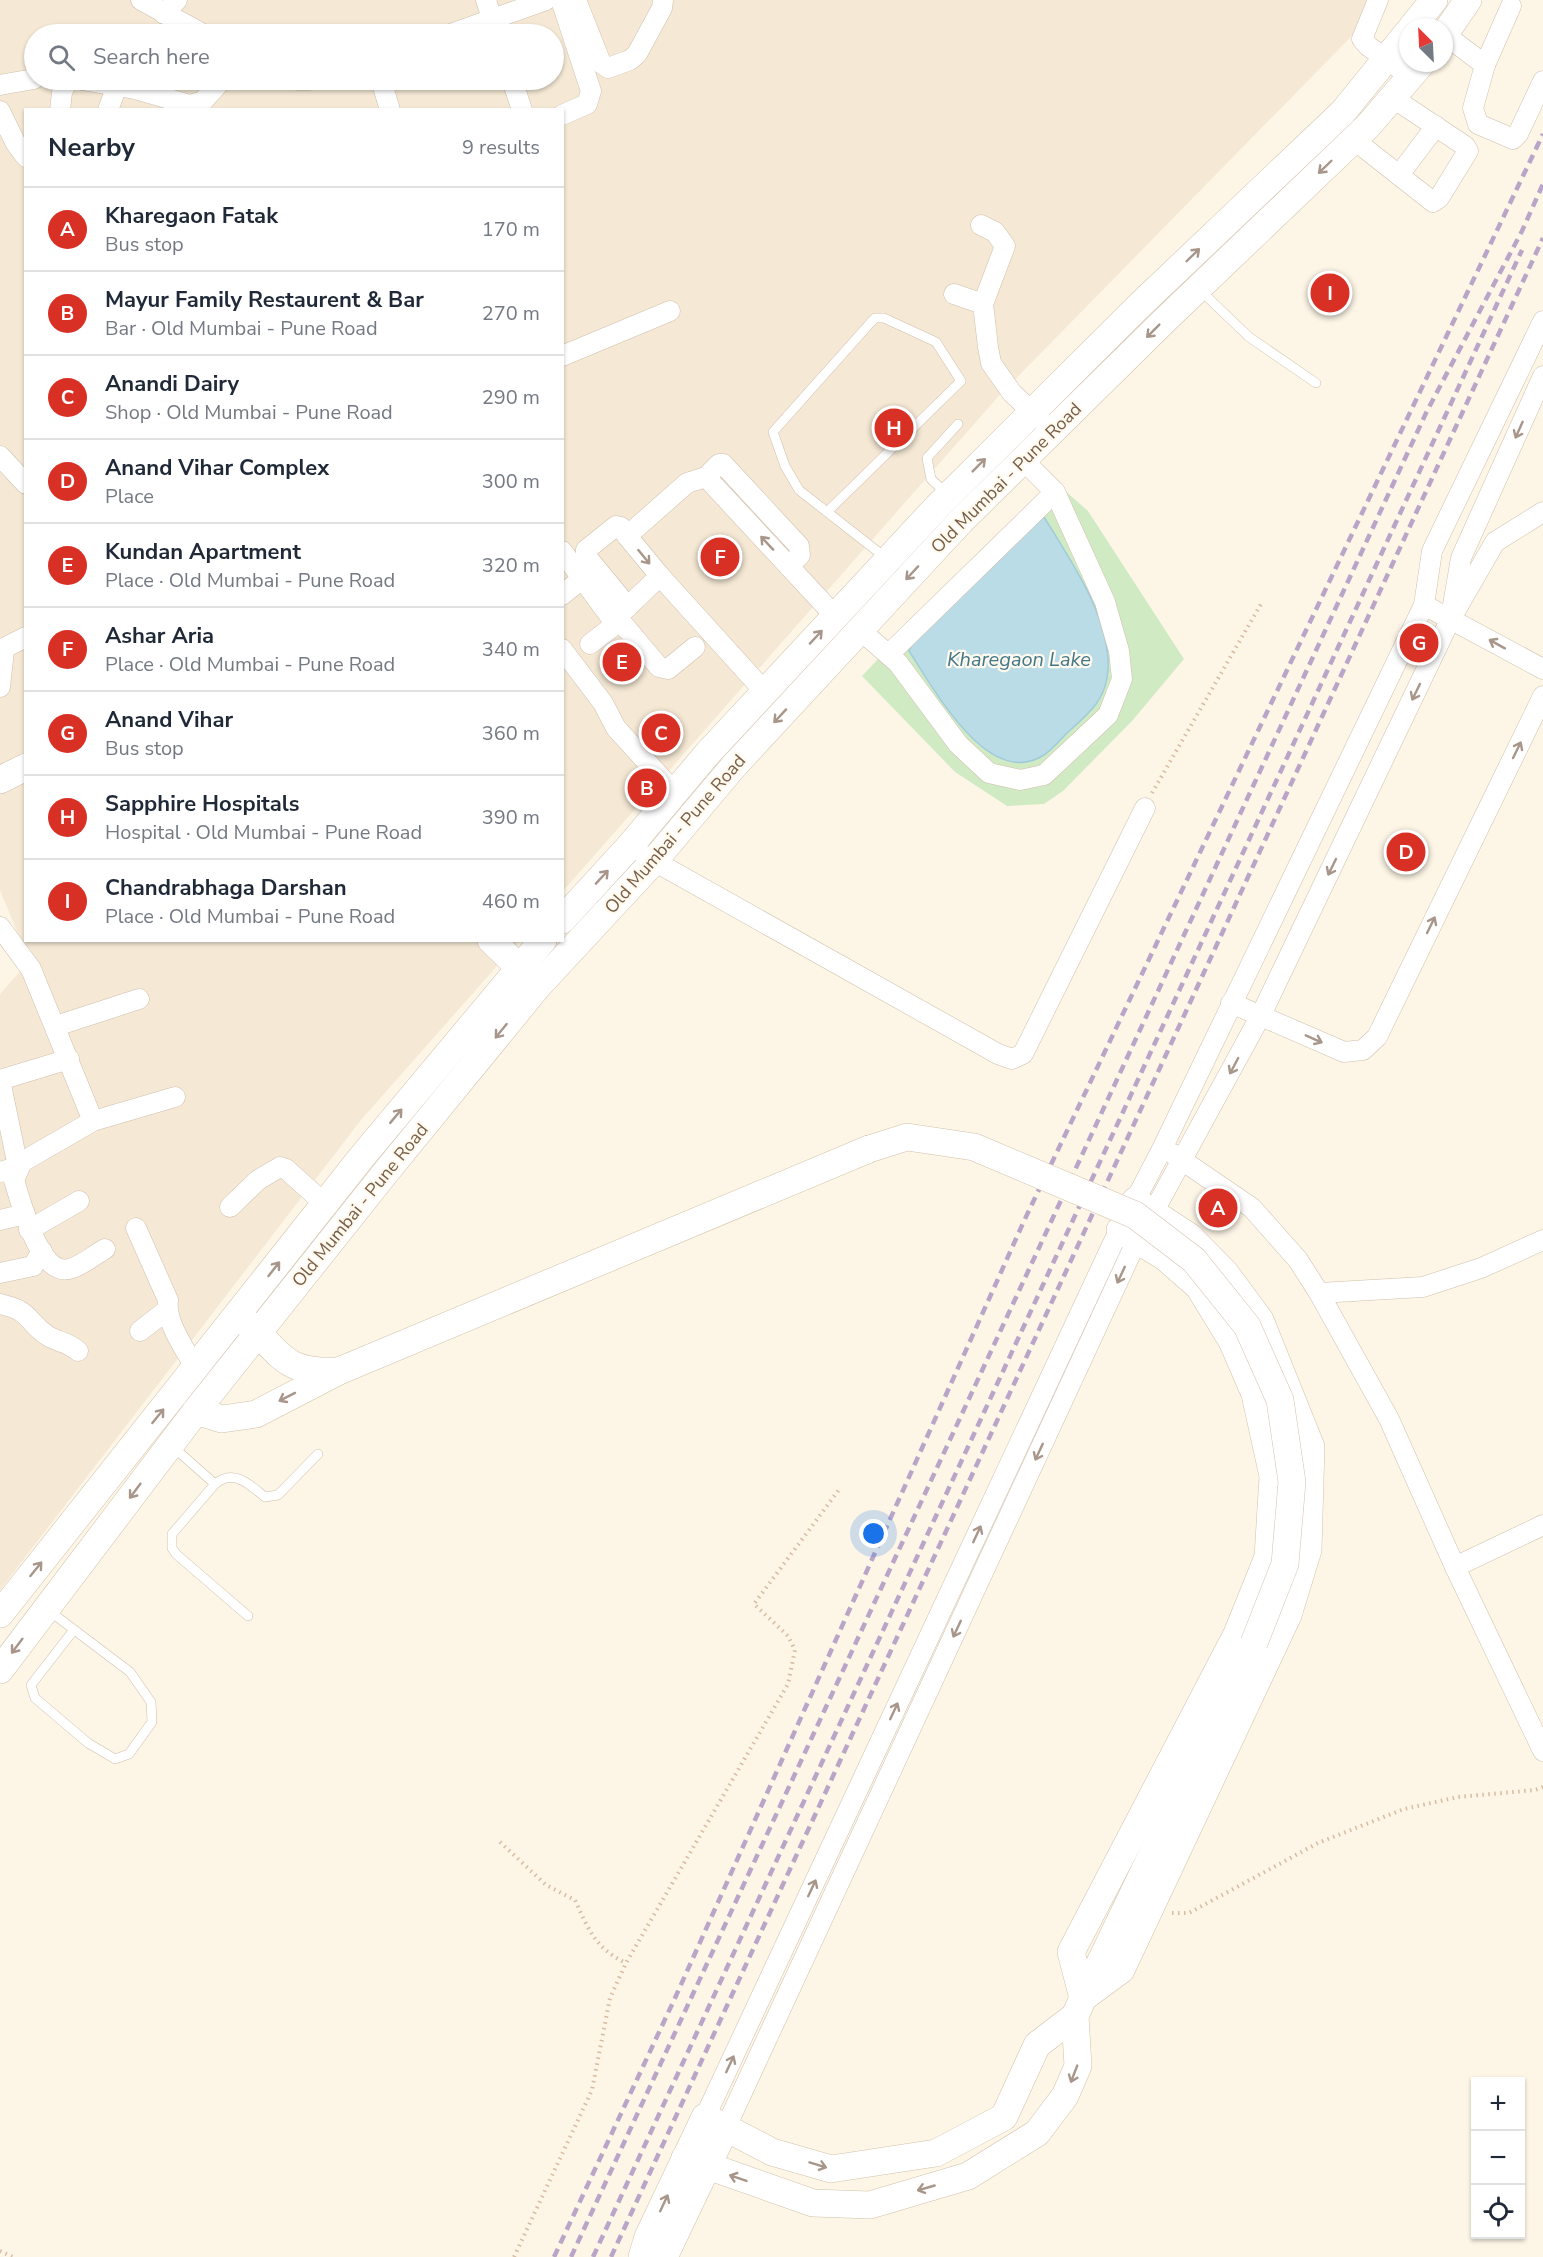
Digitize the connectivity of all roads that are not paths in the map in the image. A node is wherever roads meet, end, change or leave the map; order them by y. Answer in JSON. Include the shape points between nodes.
{"nodes":[{"id":1,"x":141,"y":0,"type":"edge"},
{"id":2,"x":177,"y":0,"type":"edge"},
{"id":3,"x":486,"y":0,"type":"edge"},
{"id":4,"x":546,"y":0,"type":"edge"},
{"id":5,"x":663,"y":0,"type":"edge"},
{"id":6,"x":1378,"y":0,"type":"edge"},
{"id":7,"x":1434,"y":0,"type":"edge"},
{"id":8,"x":1468,"y":0,"type":"edge"},
{"id":9,"x":569,"y":3,"type":"edge"},
{"id":10,"x":1511,"y":6,"type":"dead end"},
{"id":11,"x":164,"y":14,"type":"junction"},
{"id":12,"x":1419,"y":18,"type":"edge"},
{"id":13,"x":1453,"y":22,"type":"edge"},
{"id":14,"x":184,"y":24,"type":"edge"},
{"id":15,"x":494,"y":24,"type":"edge"},
{"id":16,"x":501,"y":24,"type":"edge"},
{"id":17,"x":1453,"y":42,"type":"edge"},
{"id":18,"x":1399,"y":43,"type":"edge"},
{"id":19,"x":1386,"y":59,"type":"junction"},
{"id":20,"x":1399,"y":64,"type":"edge"},
{"id":21,"x":1485,"y":65,"type":"junction"},
{"id":22,"x":1414,"y":72,"type":"edge"},
{"id":23,"x":24,"y":81,"type":"edge"},
{"id":24,"x":1543,"y":81,"type":"edge"},
{"id":25,"x":0,"y":85,"type":"edge"},
{"id":26,"x":63,"y":90,"type":"edge"},
{"id":27,"x":115,"y":90,"type":"edge"},
{"id":28,"x":132,"y":90,"type":"edge"},
{"id":29,"x":211,"y":90,"type":"edge"},
{"id":30,"x":384,"y":90,"type":"edge"},
{"id":31,"x":515,"y":90,"type":"edge"},
{"id":32,"x":1393,"y":98,"type":"junction"},
{"id":33,"x":194,"y":106,"type":"edge"},
{"id":34,"x":60,"y":108,"type":"edge"},
{"id":35,"x":105,"y":108,"type":"edge"},
{"id":36,"x":389,"y":108,"type":"edge"},
{"id":37,"x":521,"y":108,"type":"edge"},
{"id":38,"x":0,"y":111,"type":"edge"},
{"id":39,"x":564,"y":114,"type":"edge"},
{"id":40,"x":1436,"y":126,"type":"junction"},
{"id":41,"x":1353,"y":139,"type":"junction"},
{"id":42,"x":24,"y":154,"type":"edge"},
{"id":43,"x":1399,"y":175,"type":"junction"},
{"id":44,"x":981,"y":225,"type":"dead end"},
{"id":45,"x":1162,"y":285,"type":"junction"},
{"id":46,"x":954,"y":294,"type":"dead end"},
{"id":47,"x":1190,"y":296,"type":"junction"},
{"id":48,"x":983,"y":304,"type":"junction"},
{"id":49,"x":670,"y":311,"type":"dead end"},
{"id":50,"x":1543,"y":321,"type":"edge"},
{"id":51,"x":564,"y":355,"type":"edge"},
{"id":52,"x":1543,"y":376,"type":"edge"},
{"id":53,"x":1316,"y":382,"type":"dead end"},
{"id":54,"x":1032,"y":412,"type":"junction"},
{"id":55,"x":958,"y":424,"type":"dead end"},
{"id":56,"x":1053,"y":430,"type":"junction"},
{"id":57,"x":0,"y":456,"type":"edge"},
{"id":58,"x":1023,"y":460,"type":"junction"},
{"id":59,"x":24,"y":482,"type":"edge"},
{"id":60,"x":1055,"y":492,"type":"junction"},
{"id":61,"x":948,"y":495,"type":"junction"},
{"id":62,"x":828,"y":512,"type":"junction"},
{"id":63,"x":1543,"y":512,"type":"edge"},
{"id":64,"x":627,"y":536,"type":"junction"},
{"id":65,"x":564,"y":553,"type":"edge"},
{"id":66,"x":888,"y":560,"type":"junction"},
{"id":67,"x":660,"y":576,"type":"junction"},
{"id":68,"x":584,"y":577,"type":"junction"},
{"id":69,"x":564,"y":593,"type":"edge"},
{"id":70,"x":1424,"y":605,"type":"junction"},
{"id":71,"x":628,"y":607,"type":"junction"},
{"id":72,"x":835,"y":616,"type":"junction"},
{"id":73,"x":1450,"y":620,"type":"junction"},
{"id":74,"x":860,"y":630,"type":"junction"},
{"id":75,"x":24,"y":638,"type":"edge"},
{"id":76,"x":590,"y":644,"type":"dead end"},
{"id":77,"x":694,"y":647,"type":"dead end"},
{"id":78,"x":2,"y":650,"type":"edge"},
{"id":79,"x":564,"y":652,"type":"edge"},
{"id":80,"x":889,"y":654,"type":"junction"},
{"id":81,"x":1543,"y":669,"type":"edge"},
{"id":82,"x":0,"y":687,"type":"edge"},
{"id":83,"x":765,"y":692,"type":"junction"},
{"id":84,"x":1543,"y":696,"type":"edge"},
{"id":85,"x":675,"y":793,"type":"junction"},
{"id":86,"x":1144,"y":808,"type":"road end"},
{"id":87,"x":629,"y":847,"type":"junction"},
{"id":88,"x":654,"y":861,"type":"junction"},
{"id":89,"x":564,"y":918,"type":"edge"},
{"id":90,"x":0,"y":927,"type":"edge"},
{"id":91,"x":493,"y":942,"type":"edge"},
{"id":92,"x":541,"y":942,"type":"edge"},
{"id":93,"x":518,"y":968,"type":"junction"},
{"id":94,"x":538,"y":986,"type":"junction"},
{"id":95,"x":139,"y":999,"type":"dead end"},
{"id":96,"x":1231,"y":1003,"type":"junction"},
{"id":97,"x":1261,"y":1015,"type":"junction"},
{"id":98,"x":56,"y":1026,"type":"junction"},
{"id":99,"x":69,"y":1059,"type":"junction"},
{"id":100,"x":0,"y":1080,"type":"edge"},
{"id":101,"x":175,"y":1097,"type":"dead end"},
{"id":102,"x":93,"y":1121,"type":"junction"},
{"id":103,"x":4,"y":1127,"type":"edge"},
{"id":104,"x":1162,"y":1149,"type":"junction"},
{"id":105,"x":1184,"y":1160,"type":"junction"},
{"id":106,"x":9,"y":1169,"type":"edge"},
{"id":107,"x":79,"y":1201,"type":"dead end"},
{"id":108,"x":325,"y":1204,"type":"junction"},
{"id":109,"x":230,"y":1207,"type":"dead end"},
{"id":110,"x":1154,"y":1213,"type":"junction"},
{"id":111,"x":0,"y":1220,"type":"edge"},
{"id":112,"x":27,"y":1222,"type":"junction"},
{"id":113,"x":136,"y":1228,"type":"dead end"},
{"id":114,"x":1543,"y":1239,"type":"edge"},
{"id":115,"x":1138,"y":1240,"type":"junction"},
{"id":116,"x":105,"y":1249,"type":"dead end"},
{"id":117,"x":42,"y":1251,"type":"junction"},
{"id":118,"x":0,"y":1273,"type":"edge"},
{"id":119,"x":1319,"y":1293,"type":"junction"},
{"id":120,"x":0,"y":1304,"type":"edge"},
{"id":121,"x":167,"y":1310,"type":"junction"},
{"id":122,"x":238,"y":1315,"type":"junction"},
{"id":123,"x":140,"y":1331,"type":"dead end"},
{"id":124,"x":258,"y":1332,"type":"junction"},
{"id":125,"x":78,"y":1351,"type":"dead end"},
{"id":126,"x":195,"y":1368,"type":"junction"},
{"id":127,"x":339,"y":1371,"type":"junction"},
{"id":128,"x":196,"y":1411,"type":"junction"},
{"id":129,"x":170,"y":1445,"type":"junction"},
{"id":130,"x":318,"y":1454,"type":"dead end"},
{"id":131,"x":215,"y":1484,"type":"junction"},
{"id":132,"x":1543,"y":1525,"type":"edge"},
{"id":133,"x":1455,"y":1567,"type":"junction"},
{"id":134,"x":46,"y":1608,"type":"junction"},
{"id":135,"x":0,"y":1614,"type":"edge"},
{"id":136,"x":248,"y":1616,"type":"dead end"},
{"id":137,"x":73,"y":1631,"type":"junction"},
{"id":138,"x":0,"y":1670,"type":"edge"},
{"id":139,"x":1543,"y":1751,"type":"edge"},
{"id":140,"x":1079,"y":2007,"type":"junction"},
{"id":141,"x":716,"y":2122,"type":"junction"},
{"id":142,"x":696,"y":2162,"type":"junction"},
{"id":143,"x":642,"y":2257,"type":"edge"},
{"id":144,"x":664,"y":2257,"type":"edge"}],
"edges":[{"from":1,"to":11,"type":"street"},
{"from":2,"to":11,"type":"street"},
{"from":3,"to":15,"type":"street"},
{"from":4,"to":16,"type":"street"},
{"from":5,"to":9,"type":"street","via":[[663,8],[637,54],[608,68],[601,63]]},
{"from":6,"to":19,"type":"street","via":[[1362,39]]},
{"from":7,"to":12,"type":"street"},
{"from":8,"to":13,"type":"street"},
{"from":9,"to":39,"type":"street","via":[[591,91],[587,104]]},
{"from":10,"to":21,"type":"street"},
{"from":11,"to":14,"type":"street"},
{"from":17,"to":21,"type":"street"},
{"from":18,"to":19,"type":"street","name":"Old Mumbai - Pune Road"},
{"from":19,"to":20,"type":"street"},
{"from":45,"to":19,"type":"street","name":"Old Mumbai - Pune Road","one_way":true,"via":[[1343,111]]},
{"from":21,"to":24,"type":"street","via":[[1473,108],[1474,118],[1478,124],[1513,139]]},
{"from":22,"to":32,"type":"street","name":"Old Mumbai - Pune Road"},
{"from":23,"to":25,"type":"street"},
{"from":26,"to":34,"type":"street"},
{"from":27,"to":35,"type":"street"},
{"from":28,"to":33,"type":"street"},
{"from":29,"to":33,"type":"street"},
{"from":30,"to":36,"type":"street"},
{"from":31,"to":37,"type":"street"},
{"from":32,"to":40,"type":"street"},
{"from":32,"to":41,"type":"street","name":"Old Mumbai - Pune Road"},
{"from":38,"to":42,"type":"street"},
{"from":40,"to":43,"type":"street"},
{"from":40,"to":43,"type":"street","via":[[1468,151],[1438,198],[1433,202]]},
{"from":41,"to":43,"type":"street"},
{"from":41,"to":47,"type":"street","name":"Old Mumbai - Pune Road","one_way":true},
{"from":44,"to":48,"type":"street","via":[[994,232],[1005,246]]},
{"from":45,"to":47,"type":"street"},
{"from":45,"to":54,"type":"street","name":"Old Mumbai - Pune Road"},
{"from":46,"to":48,"type":"street"},
{"from":47,"to":53,"type":"lane"},
{"from":47,"to":56,"type":"street","name":"Old Mumbai - Pune Road","one_way":true},
{"from":48,"to":54,"type":"street","via":[[991,363],[1012,393]]},
{"from":49,"to":51,"type":"street"},
{"from":50,"to":70,"type":"street","via":[[1432,551]]},
{"from":52,"to":73,"type":"street","one_way":true,"via":[[1461,558]]},
{"from":54,"to":56,"type":"street"},
{"from":61,"to":54,"type":"street","name":"Old Mumbai - Pune Road","one_way":true},
{"from":55,"to":61,"type":"lane","via":[[927,458],[931,479]]},
{"from":56,"to":58,"type":"street","name":"Old Mumbai - Pune Road"},
{"from":57,"to":59,"type":"street"},
{"from":58,"to":60,"type":"street"},
{"from":58,"to":74,"type":"street","name":"Old Mumbai - Pune Road","one_way":true},
{"from":60,"to":80,"type":"street"},
{"from":60,"to":80,"type":"street","via":[[1105,602],[1119,651],[1122,679],[1108,716],[1044,775],[1020,780],[989,772],[958,744]]},
{"from":61,"to":66,"type":"street","name":"Old Mumbai - Pune Road"},
{"from":62,"to":62,"type":"lane","via":[[799,490],[773,432],[872,321],[884,318],[936,342],[961,381]]},
{"from":62,"to":66,"type":"lane"},
{"from":63,"to":73,"type":"street","via":[[1496,542]]},
{"from":64,"to":67,"type":"street","one_way":true},
{"from":64,"to":71,"type":"street","via":[[616,526],[586,550],[586,556]]},
{"from":64,"to":72,"type":"street","via":[[687,483],[706,477]]},
{"from":65,"to":68,"type":"street"},
{"from":66,"to":72,"type":"street","name":"Old Mumbai - Pune Road"},
{"from":67,"to":71,"type":"street"},
{"from":67,"to":83,"type":"street"},
{"from":68,"to":69,"type":"street"},
{"from":68,"to":76,"type":"street","via":[[613,624]]},
{"from":70,"to":73,"type":"street"},
{"from":70,"to":96,"type":"street"},
{"from":71,"to":77,"type":"street","via":[[620,615],[622,623],[659,667],[668,669]]},
{"from":83,"to":72,"type":"street","name":"Old Mumbai - Pune Road","one_way":true},
{"from":81,"to":73,"type":"street","one_way":true},
{"from":73,"to":97,"type":"street","one_way":true},
{"from":74,"to":80,"type":"street"},
{"from":74,"to":88,"type":"street","name":"Old Mumbai - Pune Road","one_way":true,"via":[[733,767]]},
{"from":75,"to":78,"type":"street"},
{"from":78,"to":82,"type":"street"},
{"from":79,"to":85,"type":"street","via":[[603,703],[616,728]]},
{"from":83,"to":85,"type":"street","name":"Old Mumbai - Pune Road"},
{"from":97,"to":84,"type":"street","one_way":true,"via":[[1344,1052],[1363,1050],[1377,1037]]},
{"from":85,"to":87,"type":"street","name":"Old Mumbai - Pune Road"},
{"from":86,"to":88,"type":"street","via":[[1023,1054],[1012,1059]]},
{"from":87,"to":88,"type":"street"},
{"from":89,"to":87,"type":"street","name":"Old Mumbai - Pune Road","one_way":true},
{"from":88,"to":94,"type":"street","name":"Old Mumbai - Pune Road"},
{"from":90,"to":98,"type":"street","via":[[31,969]]},
{"from":91,"to":93,"type":"street"},
{"from":92,"to":93,"type":"street","name":"Old Mumbai - Pune Road"},
{"from":93,"to":94,"type":"street"},
{"from":108,"to":93,"type":"street","name":"Old Mumbai - Pune Road","one_way":true},
{"from":94,"to":124,"type":"street","name":"Old Mumbai - Pune Road","one_way":true},
{"from":95,"to":98,"type":"street"},
{"from":96,"to":97,"type":"street"},
{"from":96,"to":104,"type":"street"},
{"from":97,"to":105,"type":"street","one_way":true},
{"from":98,"to":99,"type":"street"},
{"from":99,"to":100,"type":"street"},
{"from":99,"to":102,"type":"street"},
{"from":100,"to":103,"type":"street"},
{"from":101,"to":102,"type":"street"},
{"from":102,"to":106,"type":"street"},
{"from":103,"to":106,"type":"street"},
{"from":104,"to":105,"type":"street"},
{"from":104,"to":110,"type":"street"},
{"from":105,"to":110,"type":"street"},
{"from":105,"to":119,"type":"street","via":[[1252,1208],[1298,1260]]},
{"from":106,"to":112,"type":"street"},
{"from":107,"to":112,"type":"street"},
{"from":108,"to":109,"type":"street","via":[[280,1167],[258,1180]]},
{"from":122,"to":108,"type":"street","name":"Old Mumbai - Pune Road","one_way":true},
{"from":110,"to":115,"type":"street"},
{"from":110,"to":115,"type":"street"},
{"from":110,"to":140,"type":"street","via":[[1190,1237],[1226,1274],[1260,1320],[1311,1447],[1308,1550],[1288,1615],[1121,1970]]},
{"from":111,"to":112,"type":"street"},
{"from":112,"to":117,"type":"street"},
{"from":113,"to":121,"type":"street","via":[[168,1300]]},
{"from":114,"to":119,"type":"street","via":[[1481,1268],[1423,1287]]},
{"from":115,"to":140,"type":"street","via":[[1199,1287],[1232,1341],[1255,1394],[1273,1476],[1268,1557],[1237,1634],[1071,1952]]},
{"from":115,"to":141,"type":"street"},
{"from":116,"to":117,"type":"street","via":[[68,1270],[58,1268]]},
{"from":117,"to":118,"type":"street","via":[[33,1266]]},
{"from":119,"to":133,"type":"street","via":[[1389,1419]]},
{"from":120,"to":125,"type":"street","via":[[21,1309],[48,1336],[69,1343]]},
{"from":121,"to":123,"type":"street"},
{"from":121,"to":126,"type":"street"},
{"from":122,"to":124,"type":"street"},
{"from":122,"to":126,"type":"street","name":"Old Mumbai - Pune Road"},
{"from":124,"to":127,"type":"street","via":[[273,1352],[292,1365],[315,1372]]},
{"from":124,"to":128,"type":"street","name":"Old Mumbai - Pune Road"},
{"from":135,"to":126,"type":"street","name":"Old Mumbai - Pune Road","one_way":true},
{"from":127,"to":128,"type":"street","one_way":true,"via":[[256,1413],[222,1419]]},
{"from":127,"to":140,"type":"street","bridge":true,"via":[[869,1149],[907,1137],[974,1147],[1135,1215],[1194,1260],[1247,1326],[1280,1400],[1292,1482],[1285,1564],[1254,1643]]},
{"from":128,"to":129,"type":"street","name":"Old Mumbai - Pune Road"},
{"from":129,"to":131,"type":"lane"},
{"from":129,"to":134,"type":"street","name":"Old Mumbai - Pune Road","one_way":true},
{"from":130,"to":131,"type":"lane","via":[[278,1495],[270,1498],[240,1478],[222,1478]]},
{"from":131,"to":136,"type":"lane","via":[[172,1534],[172,1548]]},
{"from":132,"to":133,"type":"street"},
{"from":133,"to":139,"type":"street"},
{"from":134,"to":137,"type":"lane"},
{"from":134,"to":138,"type":"street","name":"Old Mumbai - Pune Road","one_way":true},
{"from":137,"to":137,"type":"lane","via":[[130,1672],[152,1702],[153,1722],[129,1754],[115,1759],[88,1743],[35,1698],[31,1685]]},
{"from":141,"to":140,"type":"street","one_way":true,"via":[[772,2152],[831,2169],[936,2153],[1004,2117],[1037,2045]]},
{"from":140,"to":142,"type":"street","one_way":true,"via":[[1078,2066],[1065,2096],[1037,2133],[968,2176],[870,2205],[813,2203]]},
{"from":141,"to":142,"type":"street"},
{"from":143,"to":142,"type":"street","one_way":true,"via":[[648,2237]]},
{"from":142,"to":144,"type":"street"}]}
